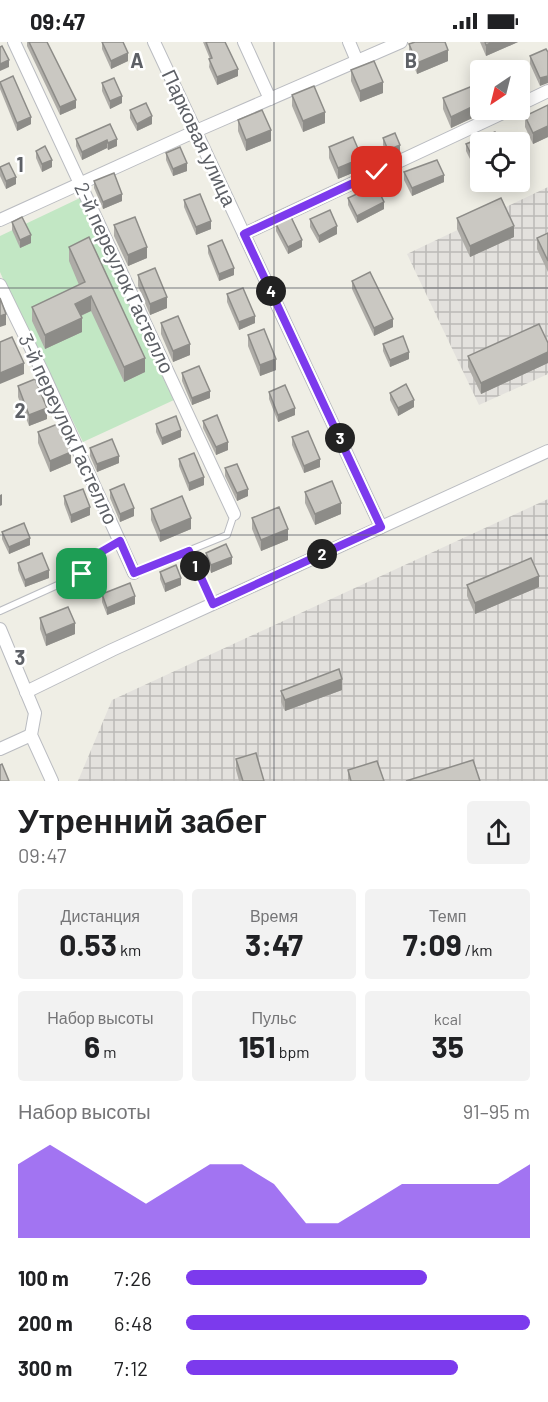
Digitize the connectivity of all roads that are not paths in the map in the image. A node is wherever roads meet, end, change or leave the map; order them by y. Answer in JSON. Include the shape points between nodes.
{"nodes":[{"id":1,"x":14,"y":42,"type":"edge"},
{"id":2,"x":154,"y":42,"type":"edge"},
{"id":3,"x":244,"y":42,"type":"edge"},
{"id":4,"x":349,"y":42,"type":"edge"},
{"id":5,"x":400,"y":42,"type":"edge"},
{"id":6,"x":357,"y":61,"type":"junction"},
{"id":7,"x":548,"y":91,"type":"edge"},
{"id":8,"x":270,"y":99,"type":"junction"},
{"id":9,"x":530,"y":100,"type":"edge"},
{"id":10,"x":488,"y":120,"type":"edge"},
{"id":11,"x":196,"y":131,"type":"junction"},
{"id":12,"x":80,"y":184,"type":"junction"},
{"id":13,"x":0,"y":220,"type":"edge"},
{"id":14,"x":244,"y":234,"type":"junction"},
{"id":15,"x":0,"y":285,"type":"edge"},
{"id":16,"x":548,"y":451,"type":"edge"},
{"id":17,"x":234,"y":514,"type":"joint"},
{"id":18,"x":381,"y":527,"type":"junction"},
{"id":19,"x":120,"y":541,"type":"junction"},
{"id":20,"x":189,"y":551,"type":"junction"},
{"id":21,"x":134,"y":573,"type":"joint"},
{"id":22,"x":213,"y":604,"type":"junction"},
{"id":23,"x":0,"y":611,"type":"edge"},
{"id":24,"x":0,"y":629,"type":"edge"},
{"id":25,"x":26,"y":692,"type":"junction"},
{"id":26,"x":31,"y":735,"type":"junction"},
{"id":27,"x":0,"y":749,"type":"edge"},
{"id":28,"x":52,"y":781,"type":"edge"}],
"edges":[{"from":1,"to":12,"type":"street","name":"2-й переулок Гастелло"},
{"from":2,"to":11,"type":"street","name":"Парковая улица"},
{"from":3,"to":8,"type":"street"},
{"from":4,"to":6,"type":"street"},
{"from":5,"to":6,"type":"street"},
{"from":6,"to":8,"type":"street"},
{"from":7,"to":9,"type":"street"},
{"from":8,"to":11,"type":"street"},
{"from":10,"to":14,"type":"street"},
{"from":11,"to":12,"type":"street"},
{"from":11,"to":14,"type":"street","name":"Парковая улица"},
{"from":12,"to":13,"type":"street"},
{"from":12,"to":17,"type":"street","name":"2-й переулок Гастелло"},
{"from":14,"to":18,"type":"street","name":"Парковая улица"},
{"from":15,"to":19,"type":"street","name":"3-й переулок Гастелло"},
{"from":16,"to":18,"type":"street"},
{"from":17,"to":20,"type":"lane","via":[[227,535]]},
{"from":18,"to":22,"type":"street"},
{"from":19,"to":21,"type":"street","name":"3-й переулок Гастелло"},
{"from":19,"to":23,"type":"lane","via":[[89,559],[82,574]]},
{"from":20,"to":21,"type":"lane"},
{"from":20,"to":22,"type":"lane"},
{"from":22,"to":25,"type":"street"},
{"from":24,"to":25,"type":"street"},
{"from":25,"to":26,"type":"street","via":[[35,713]]},
{"from":26,"to":27,"type":"street"},
{"from":26,"to":28,"type":"street"}]}
